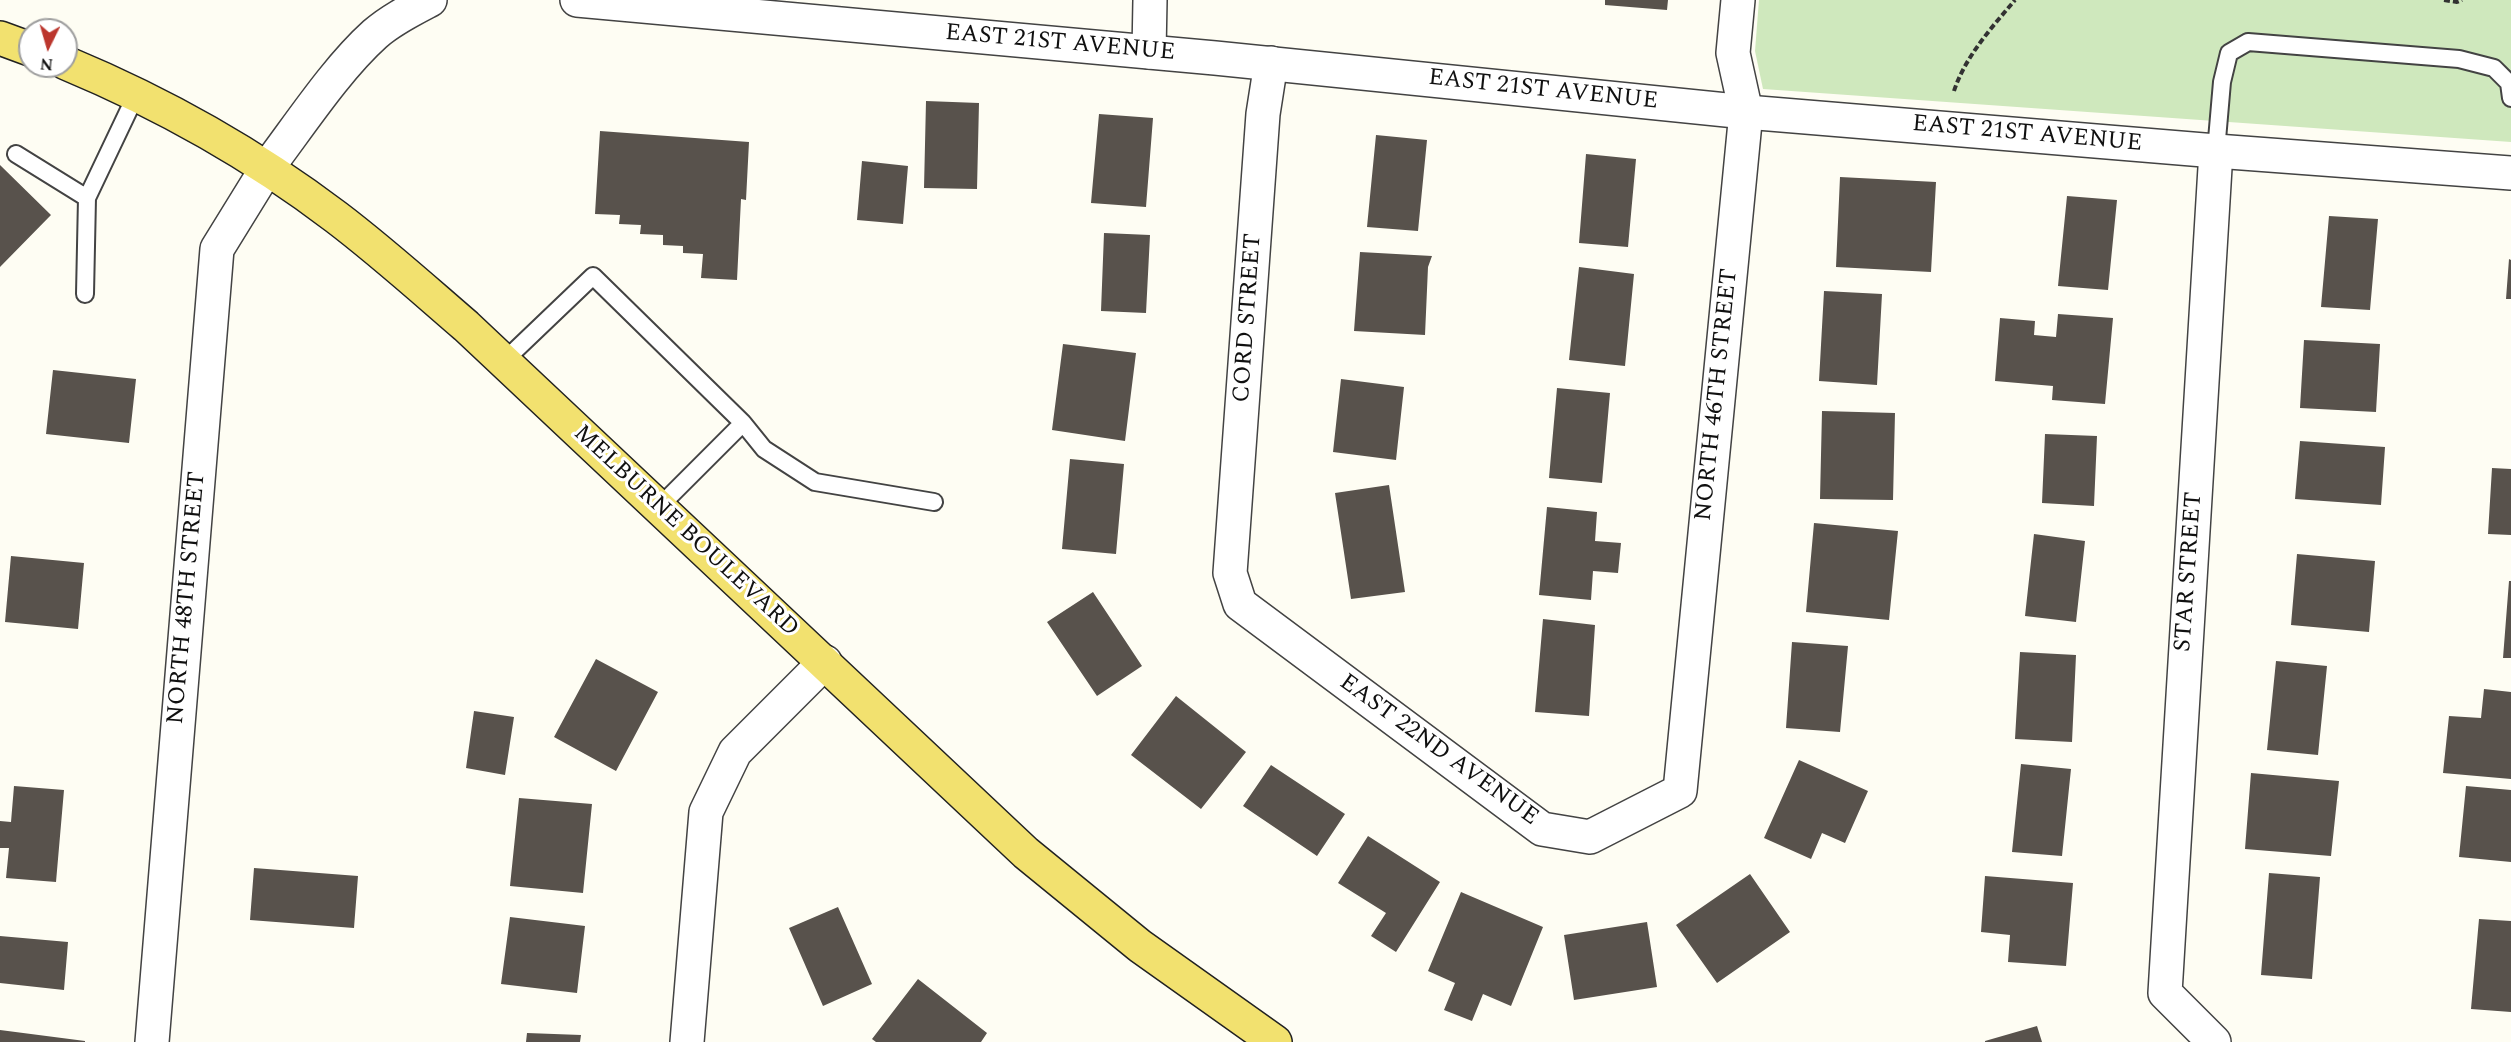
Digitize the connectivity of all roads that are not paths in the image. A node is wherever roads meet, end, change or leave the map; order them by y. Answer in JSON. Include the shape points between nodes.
{"nodes":[{"id":1,"x":430,"y":0,"type":"edge"},
{"id":2,"x":577,"y":0,"type":"edge"},
{"id":3,"x":1150,"y":0,"type":"edge"},
{"id":4,"x":1738,"y":0,"type":"edge"},
{"id":5,"x":0,"y":38,"type":"edge"},
{"id":6,"x":18,"y":45,"type":"edge"},
{"id":7,"x":1149,"y":52,"type":"junction"},
{"id":8,"x":1271,"y":63,"type":"junction"},
{"id":9,"x":78,"y":68,"type":"edge"},
{"id":10,"x":136,"y":95,"type":"junction"},
{"id":11,"x":2511,"y":98,"type":"edge"},
{"id":12,"x":1746,"y":112,"type":"junction"},
{"id":13,"x":2216,"y":151,"type":"junction"},
{"id":14,"x":16,"y":154,"type":"dead end"},
{"id":15,"x":267,"y":168,"type":"junction"},
{"id":16,"x":2511,"y":173,"type":"edge"},
{"id":17,"x":87,"y":198,"type":"junction"},
{"id":18,"x":85,"y":294,"type":"dead end"},
{"id":19,"x":503,"y":362,"type":"junction"},
{"id":20,"x":743,"y":423,"type":"junction"},
{"id":21,"x":934,"y":501,"type":"dead end"},
{"id":22,"x":659,"y":507,"type":"junction"},
{"id":23,"x":1230,"y":573,"type":"joint"},
{"id":24,"x":825,"y":662,"type":"junction"},
{"id":25,"x":1680,"y":791,"type":"joint"},
{"id":26,"x":152,"y":1042,"type":"edge"},
{"id":27,"x":687,"y":1042,"type":"edge"},
{"id":28,"x":1275,"y":1042,"type":"edge"},
{"id":29,"x":2214,"y":1042,"type":"edge"}],
"edges":[{"from":1,"to":15,"type":"street","via":[[375,35]]},
{"from":2,"to":7,"type":"street","name":"EAST 21ST AVENUE"},
{"from":3,"to":7,"type":"street"},
{"from":4,"to":12,"type":"street","name":"NORTH 46TH STREET","via":[[1733,53]]},
{"from":5,"to":6,"type":"main road"},
{"from":7,"to":8,"type":"street","name":"EAST 21ST AVENUE"},
{"from":8,"to":12,"type":"street","name":"EAST 21ST AVENUE"},
{"from":8,"to":23,"type":"street","name":"CORD STREET","via":[[1263,114]]},
{"from":9,"to":10,"type":"main road","name":"MELBURNE BOULEVARD"},
{"from":10,"to":15,"type":"main road","name":"MELBURNE BOULEVARD","via":[[213,134]]},
{"from":10,"to":17,"type":"lane"},
{"from":11,"to":13,"type":"lane","via":[[2509,83],[2494,68],[2459,59],[2248,42],[2229,53],[2222,82]]},
{"from":12,"to":13,"type":"street","name":"EAST 21ST AVENUE"},
{"from":12,"to":25,"type":"street","name":"NORTH 46TH STREET"},
{"from":13,"to":16,"type":"street","name":"EAST 21ST AVENUE"},
{"from":13,"to":29,"type":"street","name":"STAR STREET","via":[[2164,993]]},
{"from":14,"to":17,"type":"lane"},
{"from":15,"to":19,"type":"main road","name":"MELBURNE BOULEVARD","via":[[396,266]]},
{"from":15,"to":26,"type":"street","name":"NORTH 48TH STREET","via":[[217,249]]},
{"from":17,"to":18,"type":"lane"},
{"from":19,"to":20,"type":"lane","via":[[593,276]]},
{"from":19,"to":22,"type":"main road","name":"MELBURNE BOULEVARD"},
{"from":20,"to":21,"type":"lane","via":[[764,449],[815,482]]},
{"from":20,"to":22,"type":"lane"},
{"from":22,"to":24,"type":"main road","name":"MELBURNE BOULEVARD"},
{"from":23,"to":25,"type":"street","name":"EAST 22ND AVENUE","via":[[1240,604],[1542,829],[1590,837]]},
{"from":24,"to":27,"type":"street","via":[[735,752],[706,812]]},
{"from":24,"to":28,"type":"main road","name":"MELBURNE BOULEVARD","via":[[1051,874],[1140,946]]}]}
